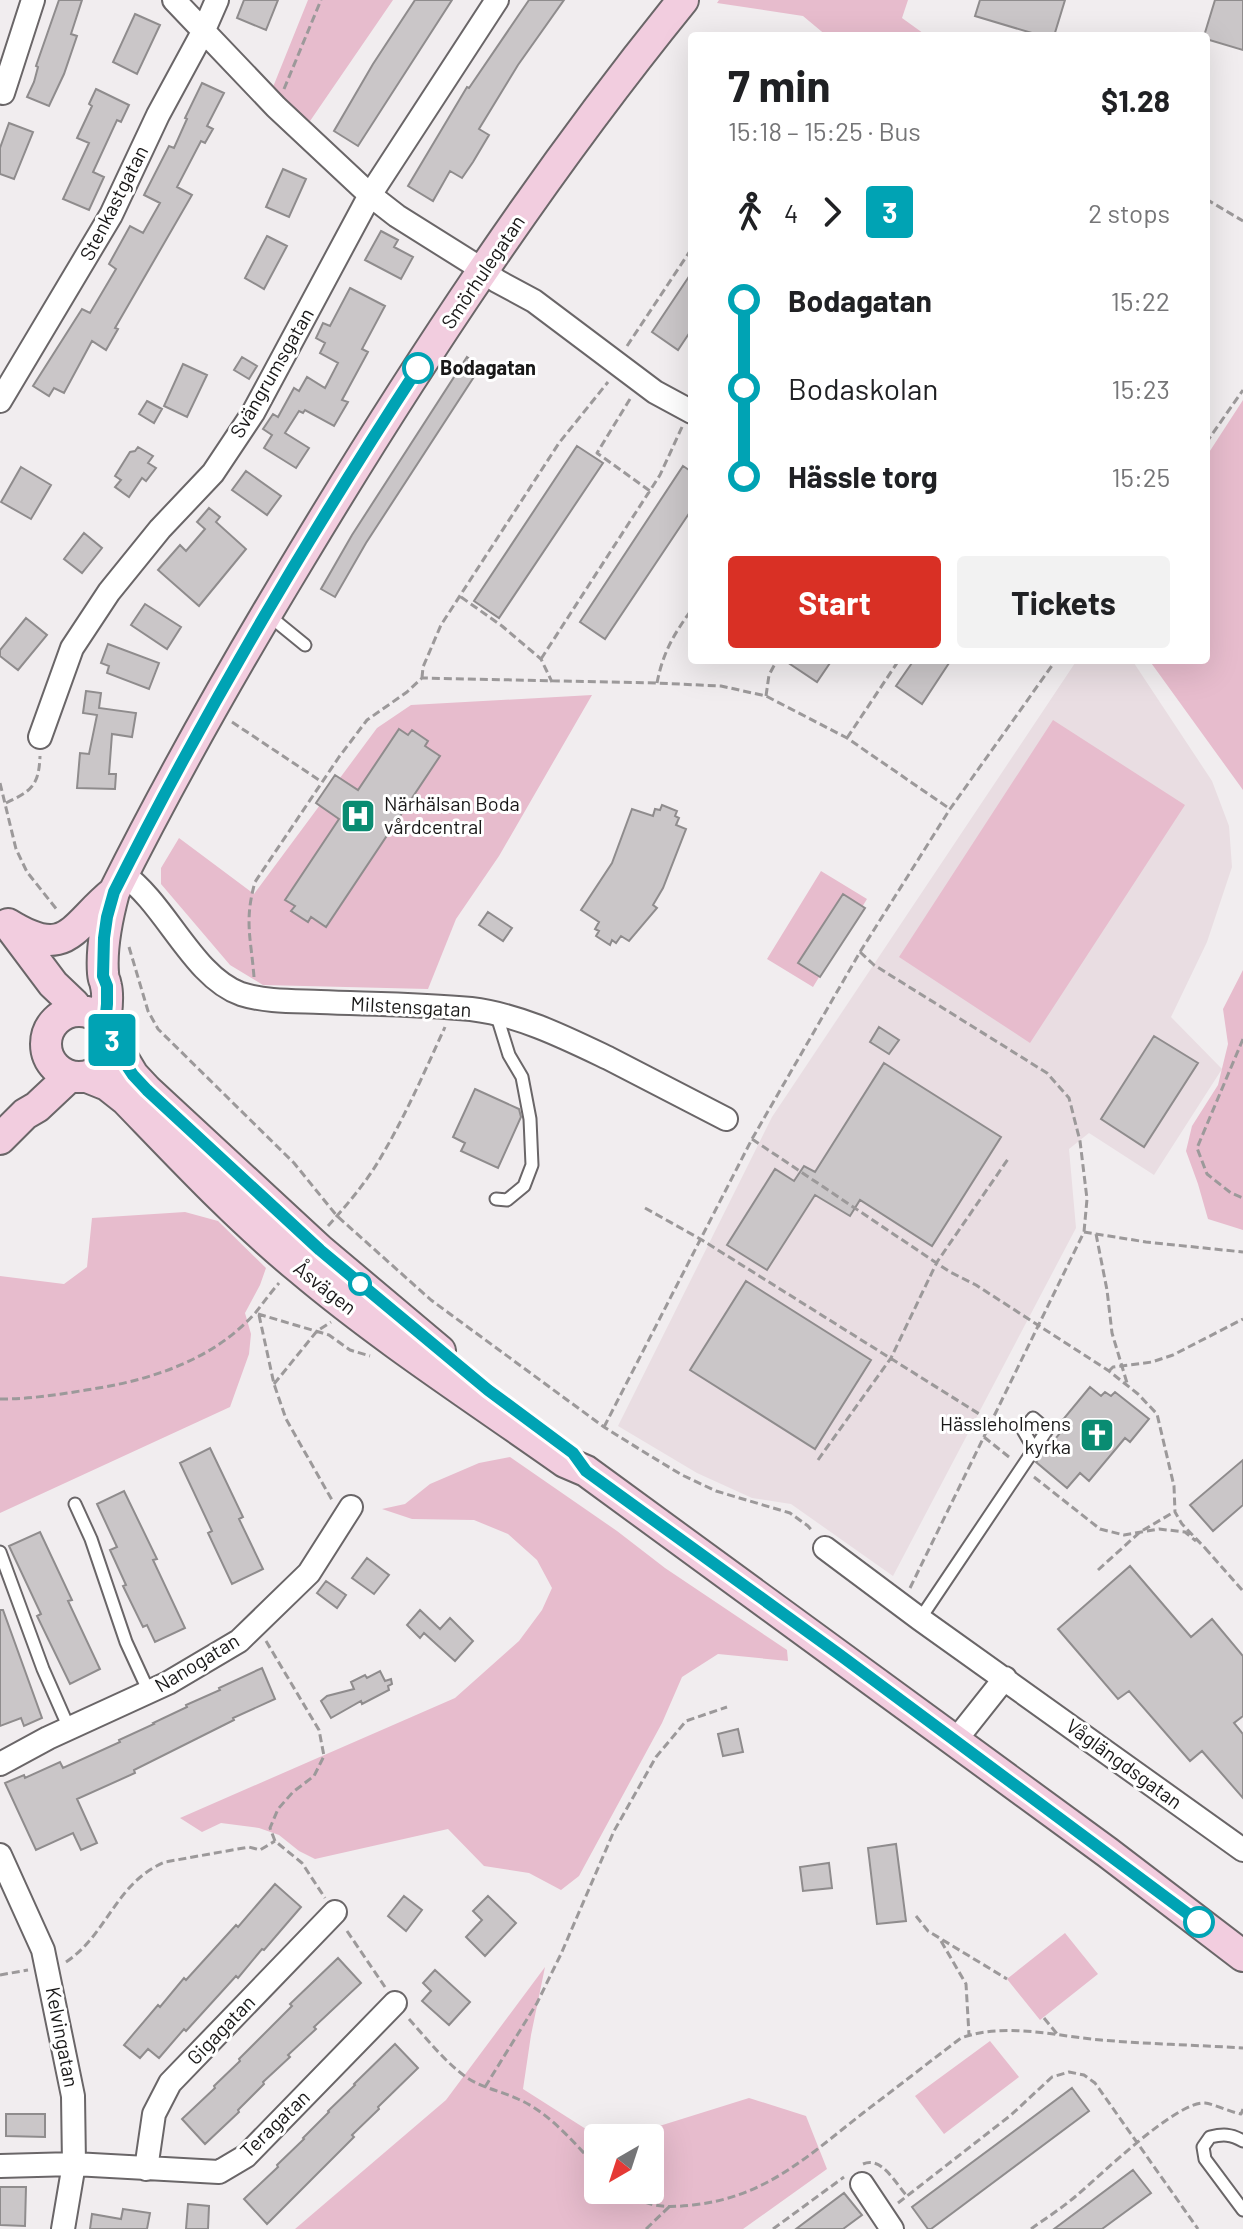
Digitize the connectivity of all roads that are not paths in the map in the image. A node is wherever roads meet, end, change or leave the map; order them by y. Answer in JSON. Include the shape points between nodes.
{"nodes":[{"id":1,"x":33,"y":0,"type":"edge"},
{"id":2,"x":174,"y":0,"type":"edge"},
{"id":3,"x":217,"y":0,"type":"edge"},
{"id":4,"x":497,"y":0,"type":"edge"},
{"id":5,"x":683,"y":0,"type":"edge"},
{"id":6,"x":203,"y":32,"type":"junction"},
{"id":7,"x":3,"y":93,"type":"dead end"},
{"id":8,"x":370,"y":195,"type":"junction"},
{"id":9,"x":483,"y":270,"type":"junction"},
{"id":10,"x":0,"y":401,"type":"edge"},
{"id":11,"x":688,"y":410,"type":"edge"},
{"id":12,"x":267,"y":613,"type":"junction"},
{"id":13,"x":305,"y":645,"type":"dead end"},
{"id":14,"x":40,"y":737,"type":"road end"},
{"id":15,"x":119,"y":883,"type":"junction"},
{"id":16,"x":3,"y":926,"type":"edge"},
{"id":17,"x":496,"y":1013,"type":"junction"},
{"id":18,"x":93,"y":1021,"type":"junction"},
{"id":19,"x":47,"y":1044,"type":"junction"},
{"id":20,"x":79,"y":1076,"type":"junction"},
{"id":21,"x":25,"y":1114,"type":"junction"},
{"id":22,"x":726,"y":1119,"type":"dead end"},
{"id":23,"x":0,"y":1139,"type":"edge"},
{"id":24,"x":496,"y":1199,"type":"dead end"},
{"id":25,"x":1034,"y":1449,"type":"dead end"},
{"id":26,"x":586,"y":1471,"type":"junction"},
{"id":27,"x":75,"y":1504,"type":"dead end"},
{"id":28,"x":347,"y":1514,"type":"road end"},
{"id":29,"x":825,"y":1548,"type":"road end"},
{"id":30,"x":0,"y":1552,"type":"edge"},
{"id":31,"x":911,"y":1612,"type":"junction"},
{"id":32,"x":1005,"y":1678,"type":"junction"},
{"id":33,"x":149,"y":1692,"type":"junction"},
{"id":34,"x":69,"y":1728,"type":"junction"},
{"id":35,"x":955,"y":1741,"type":"junction"},
{"id":36,"x":0,"y":1764,"type":"edge"},
{"id":37,"x":1243,"y":1850,"type":"edge"},
{"id":38,"x":0,"y":1855,"type":"edge"},
{"id":39,"x":335,"y":1912,"type":"road end"},
{"id":40,"x":1243,"y":1956,"type":"edge"},
{"id":41,"x":395,"y":2003,"type":"road end"},
{"id":42,"x":1243,"y":2141,"type":"edge"},
{"id":43,"x":74,"y":2164,"type":"junction"},
{"id":44,"x":0,"y":2166,"type":"edge"},
{"id":45,"x":146,"y":2169,"type":"junction"},
{"id":46,"x":862,"y":2184,"type":"dead end"},
{"id":47,"x":1243,"y":2210,"type":"edge"},
{"id":48,"x":887,"y":2222,"type":"edge"},
{"id":49,"x":63,"y":2229,"type":"edge"}],
"edges":[{"from":1,"to":7,"type":"street"},
{"from":2,"to":6,"type":"street"},
{"from":3,"to":6,"type":"street","name":"Stenkastgatan"},
{"from":4,"to":8,"type":"street","name":"Svängrumsgatan"},
{"from":5,"to":9,"type":"street","name":"Smörhulegatan"},
{"from":6,"to":8,"type":"street"},
{"from":6,"to":10,"type":"street","name":"Stenkastgatan","via":[[111,215]]},
{"from":8,"to":9,"type":"street"},
{"from":8,"to":14,"type":"street","name":"Svängrumsgatan","via":[[253,413],[213,473],[109,592],[72,648]]},
{"from":9,"to":11,"type":"street"},
{"from":9,"to":12,"type":"street","name":"Smörhulegatan"},
{"from":12,"to":13,"type":"lane"},
{"from":12,"to":15,"type":"street","name":"Smörhulegatan"},
{"from":15,"to":16,"type":"street","name":"Smörhulegatan","via":[[75,930],[58,940]]},
{"from":15,"to":17,"type":"street","name":"Milstensgatan","via":[[142,890],[207,970],[240,994]]},
{"from":15,"to":18,"type":"street","name":"Smörhulegatan","via":[[104,938],[107,986]]},
{"from":16,"to":18,"type":"street","name":"Åsvägen"},
{"from":16,"to":19,"type":"street","via":[[47,1011]]},
{"from":17,"to":22,"type":"street","name":"Milstensgatan","via":[[551,1030]]},
{"from":17,"to":24,"type":"lane","via":[[525,1088],[532,1165],[524,1186],[507,1200]]},
{"from":18,"to":19,"type":"street","via":[[60,1016]]},
{"from":18,"to":20,"type":"street","via":[[112,1051],[97,1072]]},
{"from":18,"to":26,"type":"street","name":"Åsvägen","via":[[147,1090],[308,1240],[573,1453]]},
{"from":19,"to":20,"type":"street","via":[[54,1066]]},
{"from":19,"to":21,"type":"street","via":[[40,1082]]},
{"from":20,"to":21,"type":"street"},
{"from":20,"to":26,"type":"street","name":"Åsvägen","via":[[107,1085],[126,1100],[232,1210],[322,1287],[565,1462]]},
{"from":21,"to":23,"type":"street"},
{"from":25,"to":31,"type":"lane"},
{"from":26,"to":35,"type":"street","name":"Åsvägen"},
{"from":27,"to":33,"type":"lane"},
{"from":28,"to":33,"type":"street","name":"Nanogatan","via":[[309,1573],[239,1641]]},
{"from":29,"to":31,"type":"street","name":"Våglängdsgatan"},
{"from":30,"to":34,"type":"lane"},
{"from":31,"to":32,"type":"street","name":"Våglängdsgatan"},
{"from":32,"to":35,"type":"street"},
{"from":32,"to":37,"type":"street","name":"Våglängdsgatan"},
{"from":33,"to":34,"type":"street","name":"Nanogatan"},
{"from":34,"to":36,"type":"street","name":"Nanogatan"},
{"from":35,"to":40,"type":"street","name":"Åsvägen"},
{"from":38,"to":43,"type":"street","name":"Kelvingatan","via":[[48,1970],[73,2096]]},
{"from":39,"to":45,"type":"street","name":"Gigagatan","via":[[170,2083],[154,2114]]},
{"from":41,"to":45,"type":"street","name":"Teragatan","via":[[246,2156],[219,2172]]},
{"from":42,"to":47,"type":"lane","via":[[1221,2134],[1210,2137],[1203,2147],[1205,2159]]},
{"from":43,"to":44,"type":"street","name":"Teragatan"},
{"from":43,"to":45,"type":"street","name":"Teragatan"},
{"from":43,"to":49,"type":"street","name":"Kelvingatan"},
{"from":46,"to":48,"type":"street"}]}
